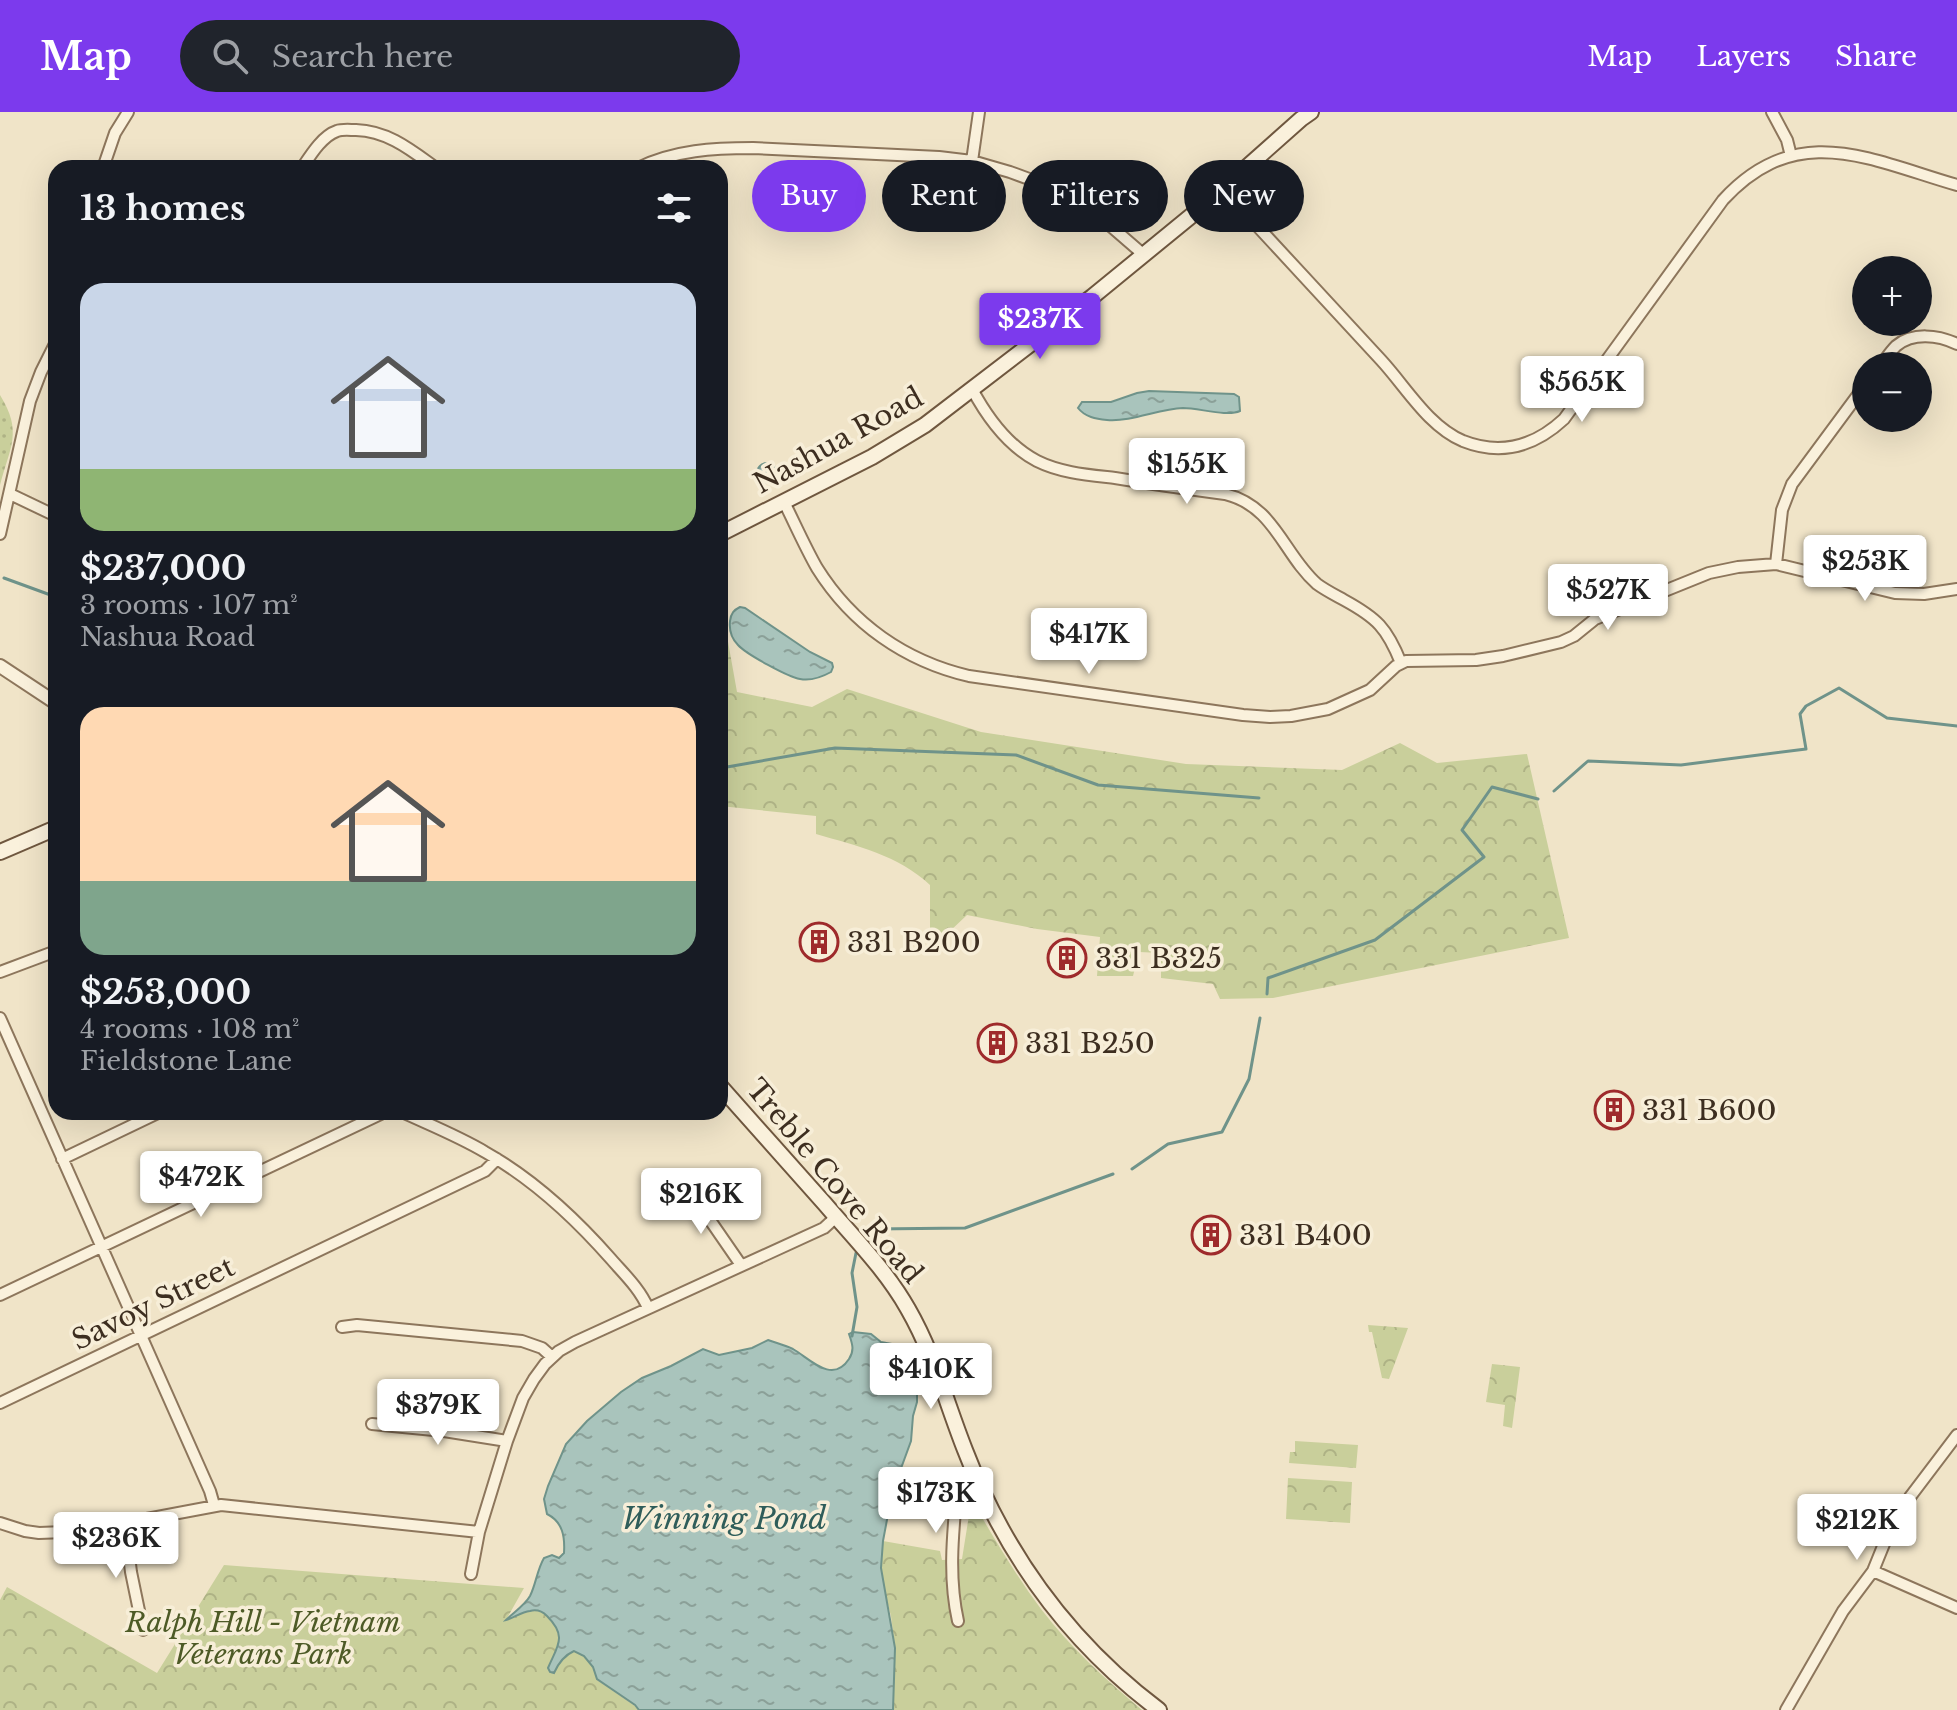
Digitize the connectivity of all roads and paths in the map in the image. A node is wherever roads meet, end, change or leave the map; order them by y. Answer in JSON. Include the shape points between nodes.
{"nodes":[{"id":1,"x":128,"y":112,"type":"edge"},
{"id":2,"x":979,"y":112,"type":"edge"},
{"id":3,"x":1311,"y":112,"type":"edge"},
{"id":4,"x":1772,"y":112,"type":"edge"},
{"id":5,"x":1791,"y":156,"type":"junction"},
{"id":6,"x":106,"y":160,"type":"edge"},
{"id":7,"x":308,"y":160,"type":"edge"},
{"id":8,"x":425,"y":160,"type":"edge"},
{"id":9,"x":656,"y":160,"type":"edge"},
{"id":10,"x":964,"y":160,"type":"edge"},
{"id":11,"x":972,"y":160,"type":"edge"},
{"id":12,"x":1256,"y":160,"type":"edge"},
{"id":13,"x":1006,"y":171,"type":"edge"},
{"id":14,"x":1957,"y":185,"type":"edge"},
{"id":15,"x":1184,"y":222,"type":"edge"},
{"id":16,"x":1263,"y":232,"type":"edge"},
{"id":17,"x":1144,"y":255,"type":"junction"},
{"id":18,"x":1957,"y":344,"type":"edge"},
{"id":19,"x":1891,"y":352,"type":"edge"},
{"id":20,"x":48,"y":358,"type":"edge"},
{"id":21,"x":972,"y":389,"type":"junction"},
{"id":22,"x":1852,"y":403,"type":"edge"},
{"id":23,"x":10,"y":494,"type":"junction"},
{"id":24,"x":784,"y":502,"type":"junction"},
{"id":25,"x":48,"y":512,"type":"edge"},
{"id":26,"x":728,"y":530,"type":"edge"},
{"id":27,"x":0,"y":534,"type":"edge"},
{"id":28,"x":1776,"y":564,"type":"junction"},
{"id":29,"x":1957,"y":589,"type":"edge"},
{"id":30,"x":1401,"y":663,"type":"junction"},
{"id":31,"x":0,"y":666,"type":"edge"},
{"id":32,"x":48,"y":698,"type":"edge"},
{"id":33,"x":48,"y":831,"type":"edge"},
{"id":34,"x":0,"y":852,"type":"edge"},
{"id":35,"x":48,"y":954,"type":"edge"},
{"id":36,"x":0,"y":972,"type":"edge"},
{"id":37,"x":0,"y":1018,"type":"edge"},
{"id":38,"x":728,"y":1095,"type":"edge"},
{"id":39,"x":143,"y":1120,"type":"edge"},
{"id":40,"x":368,"y":1120,"type":"edge"},
{"id":41,"x":420,"y":1120,"type":"edge"},
{"id":42,"x":62,"y":1159,"type":"junction"},
{"id":43,"x":497,"y":1159,"type":"junction"},
{"id":44,"x":684,"y":1190,"type":"dead end"},
{"id":45,"x":836,"y":1217,"type":"junction"},
{"id":46,"x":101,"y":1247,"type":"junction"},
{"id":47,"x":741,"y":1265,"type":"junction"},
{"id":48,"x":0,"y":1295,"type":"edge"},
{"id":49,"x":648,"y":1308,"type":"junction"},
{"id":50,"x":342,"y":1327,"type":"dead end"},
{"id":51,"x":141,"y":1335,"type":"junction"},
{"id":52,"x":552,"y":1357,"type":"junction"},
{"id":53,"x":0,"y":1403,"type":"edge"},
{"id":54,"x":372,"y":1424,"type":"dead end"},
{"id":55,"x":1957,"y":1435,"type":"edge"},
{"id":56,"x":507,"y":1441,"type":"junction"},
{"id":57,"x":975,"y":1475,"type":"junction"},
{"id":58,"x":214,"y":1505,"type":"junction"},
{"id":59,"x":0,"y":1523,"type":"edge"},
{"id":60,"x":125,"y":1523,"type":"junction"},
{"id":61,"x":479,"y":1532,"type":"junction"},
{"id":62,"x":1873,"y":1571,"type":"junction"},
{"id":63,"x":471,"y":1574,"type":"dead end"},
{"id":64,"x":1957,"y":1608,"type":"edge"},
{"id":65,"x":958,"y":1621,"type":"dead end"},
{"id":66,"x":143,"y":1630,"type":"dead end"},
{"id":67,"x":1159,"y":1710,"type":"edge"},
{"id":68,"x":1786,"y":1710,"type":"edge"}],
"edges":[{"from":1,"to":6,"type":"street"},
{"from":2,"to":11,"type":"street"},
{"from":3,"to":12,"type":"main road","name":"Nashua Road"},
{"from":4,"to":5,"type":"street"},
{"from":5,"to":14,"type":"street","via":[[1849,153]]},
{"from":5,"to":16,"type":"street","via":[[1750,175],[1723,200],[1564,419],[1538,440],[1506,448],[1465,441],[1434,420]]},
{"from":7,"to":8,"type":"street","via":[[327,137],[347,130],[381,134]]},
{"from":9,"to":10,"type":"street","via":[[727,148]]},
{"from":13,"to":17,"type":"street","via":[[1078,202]]},
{"from":15,"to":17,"type":"main road","name":"Nashua Road"},
{"from":17,"to":21,"type":"main road","name":"Nashua Road"},
{"from":18,"to":19,"type":"street","via":[[1916,336]]},
{"from":20,"to":23,"type":"street","via":[[30,401]]},
{"from":21,"to":24,"type":"main road","name":"Nashua Road","via":[[899,442]]},
{"from":21,"to":30,"type":"street","via":[[1010,441],[1042,464],[1225,494],[1254,506],[1316,583],[1378,622]]},
{"from":22,"to":28,"type":"street","via":[[1792,484],[1782,510]]},
{"from":23,"to":25,"type":"street"},
{"from":23,"to":27,"type":"street"},
{"from":24,"to":26,"type":"main road","name":"Nashua Road"},
{"from":24,"to":30,"type":"street","via":[[817,567],[847,608],[898,649],[953,673],[1270,717],[1336,707],[1370,690]]},
{"from":28,"to":29,"type":"street","via":[[1895,593]]},
{"from":28,"to":30,"type":"street","via":[[1709,573],[1595,619],[1561,642],[1476,660]]},
{"from":31,"to":32,"type":"street"},
{"from":33,"to":34,"type":"main road"},
{"from":35,"to":36,"type":"street"},
{"from":37,"to":42,"type":"street"},
{"from":38,"to":45,"type":"main road","name":"Treble Cove Road"},
{"from":39,"to":42,"type":"street"},
{"from":40,"to":46,"type":"street"},
{"from":41,"to":43,"type":"street"},
{"from":42,"to":46,"type":"street"},
{"from":43,"to":49,"type":"street","via":[[588,1233]]},
{"from":43,"to":51,"type":"street","name":"Savoy Street","via":[[485,1171]]},
{"from":44,"to":47,"type":"street"},
{"from":45,"to":47,"type":"street","via":[[824,1228]]},
{"from":45,"to":57,"type":"main road","name":"Treble Cove Road","via":[[887,1276],[918,1327]]},
{"from":46,"to":48,"type":"street"},
{"from":46,"to":51,"type":"street"},
{"from":47,"to":49,"type":"street"},
{"from":49,"to":52,"type":"street"},
{"from":50,"to":52,"type":"street","via":[[522,1341]]},
{"from":51,"to":53,"type":"street","name":"Savoy Street"},
{"from":51,"to":58,"type":"street"},
{"from":52,"to":56,"type":"street","via":[[529,1388]]},
{"from":54,"to":56,"type":"street"},
{"from":55,"to":62,"type":"street","via":[[1910,1497]]},
{"from":56,"to":61,"type":"street"},
{"from":57,"to":65,"type":"street","via":[[957,1488],[952,1562]]},
{"from":57,"to":67,"type":"main road","name":"Treble Cove Road","via":[[1002,1531],[1052,1606],[1109,1668]]},
{"from":58,"to":60,"type":"street"},
{"from":58,"to":61,"type":"street"},
{"from":59,"to":60,"type":"street","via":[[53,1533]]},
{"from":60,"to":66,"type":"street"},
{"from":61,"to":63,"type":"street"},
{"from":62,"to":64,"type":"street"},
{"from":62,"to":68,"type":"street","via":[[1843,1611]]}]}
